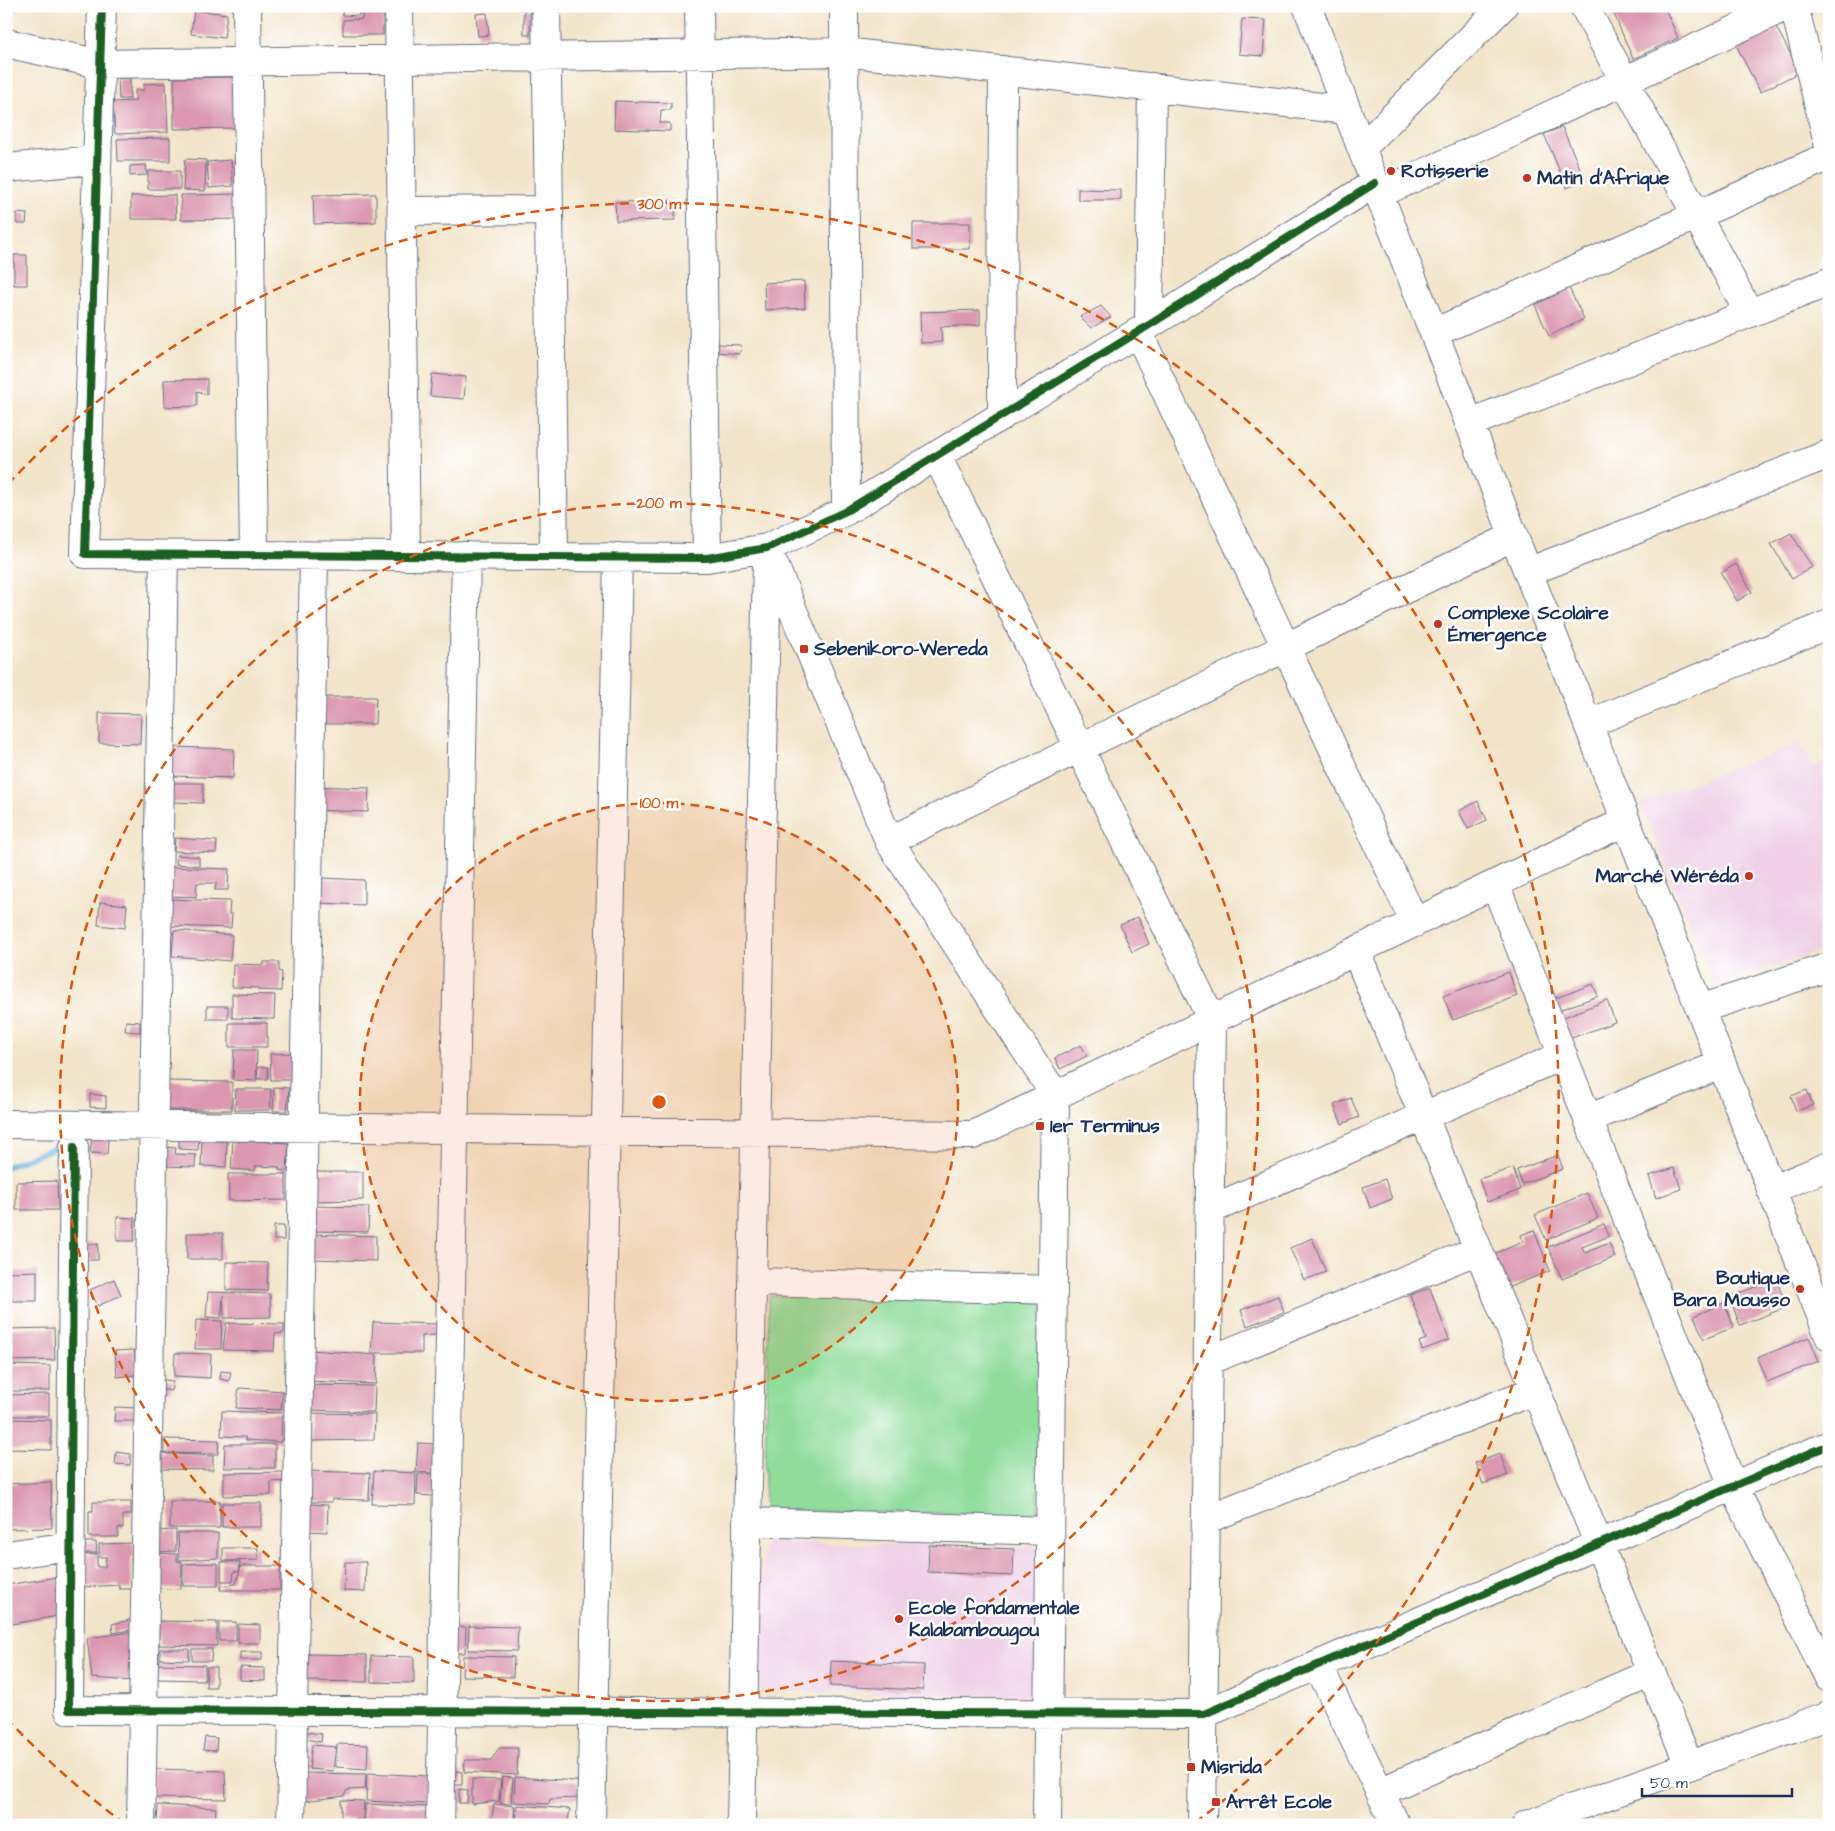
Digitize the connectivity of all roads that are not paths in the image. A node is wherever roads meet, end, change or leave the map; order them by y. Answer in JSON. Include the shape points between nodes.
{"nodes":[{"id":1,"x":102,"y":6,"type":"edge"},
{"id":2,"x":247,"y":6,"type":"edge"},
{"id":3,"x":399,"y":6,"type":"edge"},
{"id":4,"x":546,"y":6,"type":"edge"},
{"id":5,"x":699,"y":6,"type":"edge"},
{"id":6,"x":844,"y":6,"type":"edge"},
{"id":7,"x":1308,"y":6,"type":"edge"},
{"id":8,"x":1503,"y":6,"type":"edge"},
{"id":9,"x":1584,"y":6,"type":"edge"},
{"id":10,"x":1786,"y":6,"type":"edge"},
{"id":11,"x":1794,"y":6,"type":"edge"},
{"id":12,"x":6,"y":43,"type":"edge"},
{"id":13,"x":844,"y":52,"type":"junction"},
{"id":14,"x":699,"y":54,"type":"junction"},
{"id":15,"x":547,"y":57,"type":"junction"},
{"id":16,"x":399,"y":59,"type":"junction"},
{"id":17,"x":248,"y":62,"type":"junction"},
{"id":18,"x":100,"y":64,"type":"junction"},
{"id":19,"x":1003,"y":70,"type":"junction"},
{"id":20,"x":1625,"y":82,"type":"junction"},
{"id":21,"x":1152,"y":87,"type":"junction"},
{"id":22,"x":1347,"y":110,"type":"junction"},
{"id":23,"x":1829,"y":146,"type":"edge"},
{"id":24,"x":1362,"y":148,"type":"junction"},
{"id":25,"x":1829,"y":156,"type":"edge"},
{"id":26,"x":96,"y":160,"type":"junction"},
{"id":27,"x":6,"y":168,"type":"edge"},
{"id":28,"x":1377,"y":188,"type":"junction"},
{"id":29,"x":549,"y":210,"type":"junction"},
{"id":30,"x":402,"y":211,"type":"junction"},
{"id":31,"x":1697,"y":216,"type":"junction"},
{"id":32,"x":1829,"y":282,"type":"edge"},
{"id":33,"x":1749,"y":313,"type":"junction"},
{"id":34,"x":1143,"y":328,"type":"junction"},
{"id":35,"x":1434,"y":333,"type":"junction"},
{"id":36,"x":1002,"y":416,"type":"junction"},
{"id":37,"x":1470,"y":423,"type":"junction"},
{"id":38,"x":1829,"y":454,"type":"edge"},
{"id":39,"x":937,"y":456,"type":"junction"},
{"id":40,"x":846,"y":511,"type":"junction"},
{"id":41,"x":1514,"y":536,"type":"junction"},
{"id":42,"x":767,"y":548,"type":"junction"},
{"id":43,"x":164,"y":555,"type":"junction"},
{"id":44,"x":254,"y":555,"type":"junction"},
{"id":45,"x":314,"y":556,"type":"junction"},
{"id":46,"x":406,"y":556,"type":"junction"},
{"id":47,"x":466,"y":556,"type":"junction"},
{"id":48,"x":554,"y":557,"type":"junction"},
{"id":49,"x":618,"y":557,"type":"junction"},
{"id":50,"x":707,"y":558,"type":"junction"},
{"id":51,"x":1528,"y":572,"type":"junction"},
{"id":52,"x":1829,"y":624,"type":"edge"},
{"id":53,"x":1286,"y":647,"type":"junction"},
{"id":54,"x":1588,"y":724,"type":"junction"},
{"id":55,"x":1079,"y":748,"type":"junction"},
{"id":56,"x":1626,"y":821,"type":"junction"},
{"id":57,"x":889,"y":841,"type":"junction"},
{"id":58,"x":1495,"y":884,"type":"junction"},
{"id":59,"x":1415,"y":923,"type":"junction"},
{"id":60,"x":1356,"y":951,"type":"junction"},
{"id":61,"x":1829,"y":967,"type":"edge"},
{"id":62,"x":1700,"y":1009,"type":"junction"},
{"id":63,"x":1212,"y":1020,"type":"junction"},
{"id":64,"x":1563,"y":1055,"type":"junction"},
{"id":65,"x":1722,"y":1064,"type":"junction"},
{"id":66,"x":1055,"y":1095,"type":"junction"},
{"id":67,"x":1424,"y":1116,"type":"junction"},
{"id":68,"x":1588,"y":1119,"type":"junction"},
{"id":69,"x":6,"y":1124,"type":"edge"},
{"id":70,"x":153,"y":1126,"type":"junction"},
{"id":71,"x":303,"y":1127,"type":"junction"},
{"id":72,"x":454,"y":1129,"type":"junction"},
{"id":73,"x":606,"y":1131,"type":"junction"},
{"id":74,"x":755,"y":1132,"type":"junction"},
{"id":75,"x":74,"y":1147,"type":"dead end"},
{"id":76,"x":1829,"y":1166,"type":"edge"},
{"id":77,"x":1771,"y":1190,"type":"junction"},
{"id":78,"x":1210,"y":1210,"type":"junction"},
{"id":79,"x":1478,"y":1250,"type":"junction"},
{"id":80,"x":752,"y":1282,"type":"junction"},
{"id":81,"x":1053,"y":1290,"type":"junction"},
{"id":82,"x":1827,"y":1326,"type":"edge"},
{"id":83,"x":1208,"y":1360,"type":"junction"},
{"id":84,"x":1536,"y":1390,"type":"junction"},
{"id":85,"x":1829,"y":1445,"type":"edge"},
{"id":86,"x":1733,"y":1486,"type":"junction"},
{"id":87,"x":1207,"y":1520,"type":"junction"},
{"id":88,"x":747,"y":1522,"type":"junction"},
{"id":89,"x":1050,"y":1531,"type":"junction"},
{"id":90,"x":1599,"y":1545,"type":"junction"},
{"id":91,"x":71,"y":1546,"type":"junction"},
{"id":92,"x":6,"y":1555,"type":"edge"},
{"id":93,"x":1318,"y":1666,"type":"junction"},
{"id":94,"x":1651,"y":1673,"type":"junction"},
{"id":95,"x":1829,"y":1678,"type":"edge"},
{"id":96,"x":143,"y":1710,"type":"junction"},
{"id":97,"x":293,"y":1710,"type":"junction"},
{"id":98,"x":442,"y":1711,"type":"junction"},
{"id":99,"x":593,"y":1712,"type":"junction"},
{"id":100,"x":743,"y":1712,"type":"junction"},
{"id":101,"x":1048,"y":1714,"type":"junction"},
{"id":102,"x":1204,"y":1714,"type":"junction"},
{"id":103,"x":1829,"y":1715,"type":"edge"},
{"id":104,"x":1689,"y":1766,"type":"junction"},
{"id":105,"x":1380,"y":1792,"type":"junction"},
{"id":106,"x":1565,"y":1819,"type":"edge"},
{"id":107,"x":141,"y":1825,"type":"edge"},
{"id":108,"x":290,"y":1825,"type":"edge"},
{"id":109,"x":440,"y":1825,"type":"edge"},
{"id":110,"x":591,"y":1825,"type":"edge"},
{"id":111,"x":741,"y":1825,"type":"edge"},
{"id":112,"x":1046,"y":1825,"type":"edge"},
{"id":113,"x":1202,"y":1825,"type":"edge"},
{"id":114,"x":1396,"y":1825,"type":"edge"},
{"id":115,"x":1526,"y":1825,"type":"edge"}],
"edges":[{"from":1,"to":18,"type":"street"},
{"from":2,"to":17,"type":"street"},
{"from":3,"to":16,"type":"street"},
{"from":4,"to":15,"type":"street"},
{"from":5,"to":14,"type":"street"},
{"from":6,"to":13,"type":"street"},
{"from":7,"to":22,"type":"street"},
{"from":8,"to":24,"type":"street"},
{"from":9,"to":20,"type":"street"},
{"from":10,"to":20,"type":"street"},
{"from":11,"to":23,"type":"street"},
{"from":12,"to":18,"type":"street"},
{"from":13,"to":14,"type":"street"},
{"from":13,"to":19,"type":"street"},
{"from":13,"to":40,"type":"street"},
{"from":14,"to":15,"type":"street"},
{"from":14,"to":50,"type":"street"},
{"from":15,"to":16,"type":"street"},
{"from":15,"to":29,"type":"street"},
{"from":16,"to":17,"type":"street"},
{"from":16,"to":30,"type":"street"},
{"from":17,"to":18,"type":"street"},
{"from":17,"to":44,"type":"street"},
{"from":18,"to":26,"type":"street"},
{"from":19,"to":21,"type":"street"},
{"from":19,"to":36,"type":"street"},
{"from":20,"to":28,"type":"street"},
{"from":20,"to":31,"type":"street"},
{"from":21,"to":22,"type":"street"},
{"from":21,"to":34,"type":"street"},
{"from":22,"to":24,"type":"street"},
{"from":24,"to":28,"type":"street"},
{"from":25,"to":31,"type":"street"},
{"from":26,"to":27,"type":"street"},
{"from":26,"to":43,"type":"street","via":[[85,554]]},
{"from":28,"to":34,"type":"street"},
{"from":28,"to":35,"type":"street"},
{"from":29,"to":30,"type":"street"},
{"from":29,"to":48,"type":"street"},
{"from":30,"to":46,"type":"street"},
{"from":31,"to":33,"type":"street"},
{"from":31,"to":35,"type":"street"},
{"from":32,"to":33,"type":"street"},
{"from":33,"to":37,"type":"street"},
{"from":34,"to":36,"type":"street"},
{"from":34,"to":53,"type":"street"},
{"from":35,"to":37,"type":"street"},
{"from":36,"to":39,"type":"street"},
{"from":37,"to":41,"type":"street"},
{"from":38,"to":51,"type":"street"},
{"from":39,"to":40,"type":"street"},
{"from":39,"to":55,"type":"street"},
{"from":40,"to":42,"type":"street"},
{"from":41,"to":51,"type":"street"},
{"from":41,"to":53,"type":"street"},
{"from":42,"to":50,"type":"street"},
{"from":42,"to":57,"type":"street"},
{"from":42,"to":74,"type":"street"},
{"from":43,"to":44,"type":"street"},
{"from":43,"to":70,"type":"street"},
{"from":44,"to":45,"type":"street"},
{"from":45,"to":46,"type":"street"},
{"from":45,"to":71,"type":"street"},
{"from":46,"to":47,"type":"street"},
{"from":47,"to":48,"type":"street"},
{"from":47,"to":72,"type":"street"},
{"from":48,"to":49,"type":"street"},
{"from":49,"to":50,"type":"street"},
{"from":49,"to":73,"type":"street"},
{"from":51,"to":54,"type":"street"},
{"from":52,"to":54,"type":"street"},
{"from":53,"to":55,"type":"street"},
{"from":53,"to":59,"type":"street"},
{"from":54,"to":56,"type":"street"},
{"from":55,"to":57,"type":"street"},
{"from":55,"to":63,"type":"street"},
{"from":56,"to":58,"type":"street"},
{"from":56,"to":62,"type":"street"},
{"from":57,"to":66,"type":"street"},
{"from":58,"to":59,"type":"street"},
{"from":58,"to":64,"type":"street"},
{"from":59,"to":60,"type":"street"},
{"from":60,"to":63,"type":"street"},
{"from":60,"to":67,"type":"street"},
{"from":61,"to":62,"type":"street"},
{"from":62,"to":65,"type":"street"},
{"from":63,"to":66,"type":"street"},
{"from":63,"to":78,"type":"street"},
{"from":64,"to":67,"type":"street"},
{"from":64,"to":68,"type":"street"},
{"from":65,"to":68,"type":"street"},
{"from":65,"to":77,"type":"street"},
{"from":66,"to":74,"type":"street","via":[[972,1135]]},
{"from":66,"to":81,"type":"street"},
{"from":67,"to":78,"type":"street"},
{"from":67,"to":79,"type":"street"},
{"from":68,"to":86,"type":"street"},
{"from":69,"to":70,"type":"street"},
{"from":70,"to":71,"type":"street"},
{"from":70,"to":96,"type":"street"},
{"from":71,"to":72,"type":"street"},
{"from":71,"to":97,"type":"street"},
{"from":72,"to":73,"type":"street"},
{"from":72,"to":98,"type":"street"},
{"from":73,"to":74,"type":"street"},
{"from":73,"to":99,"type":"street"},
{"from":74,"to":80,"type":"street"},
{"from":75,"to":91,"type":"street"},
{"from":76,"to":77,"type":"street"},
{"from":77,"to":82,"type":"street"},
{"from":78,"to":83,"type":"street"},
{"from":79,"to":83,"type":"street"},
{"from":79,"to":84,"type":"street"},
{"from":80,"to":81,"type":"street"},
{"from":80,"to":88,"type":"street"},
{"from":81,"to":89,"type":"street"},
{"from":83,"to":87,"type":"street"},
{"from":84,"to":87,"type":"street"},
{"from":84,"to":90,"type":"street"},
{"from":85,"to":86,"type":"street"},
{"from":86,"to":90,"type":"street"},
{"from":86,"to":95,"type":"street"},
{"from":87,"to":102,"type":"street"},
{"from":88,"to":89,"type":"street"},
{"from":88,"to":100,"type":"street"},
{"from":89,"to":101,"type":"street"},
{"from":90,"to":93,"type":"street"},
{"from":90,"to":94,"type":"street"},
{"from":91,"to":92,"type":"street"},
{"from":91,"to":96,"type":"street","via":[[70,1710]]},
{"from":93,"to":102,"type":"street"},
{"from":93,"to":105,"type":"street"},
{"from":94,"to":104,"type":"street"},
{"from":94,"to":105,"type":"street"},
{"from":96,"to":97,"type":"street"},
{"from":96,"to":107,"type":"street"},
{"from":97,"to":98,"type":"street"},
{"from":97,"to":108,"type":"street"},
{"from":98,"to":99,"type":"street"},
{"from":98,"to":109,"type":"street"},
{"from":99,"to":100,"type":"street"},
{"from":99,"to":110,"type":"street"},
{"from":100,"to":101,"type":"street"},
{"from":100,"to":111,"type":"street"},
{"from":101,"to":102,"type":"street"},
{"from":101,"to":112,"type":"street"},
{"from":102,"to":113,"type":"street"},
{"from":103,"to":104,"type":"street"},
{"from":104,"to":106,"type":"street"},
{"from":105,"to":114,"type":"street"},
{"from":106,"to":115,"type":"street"}]}
